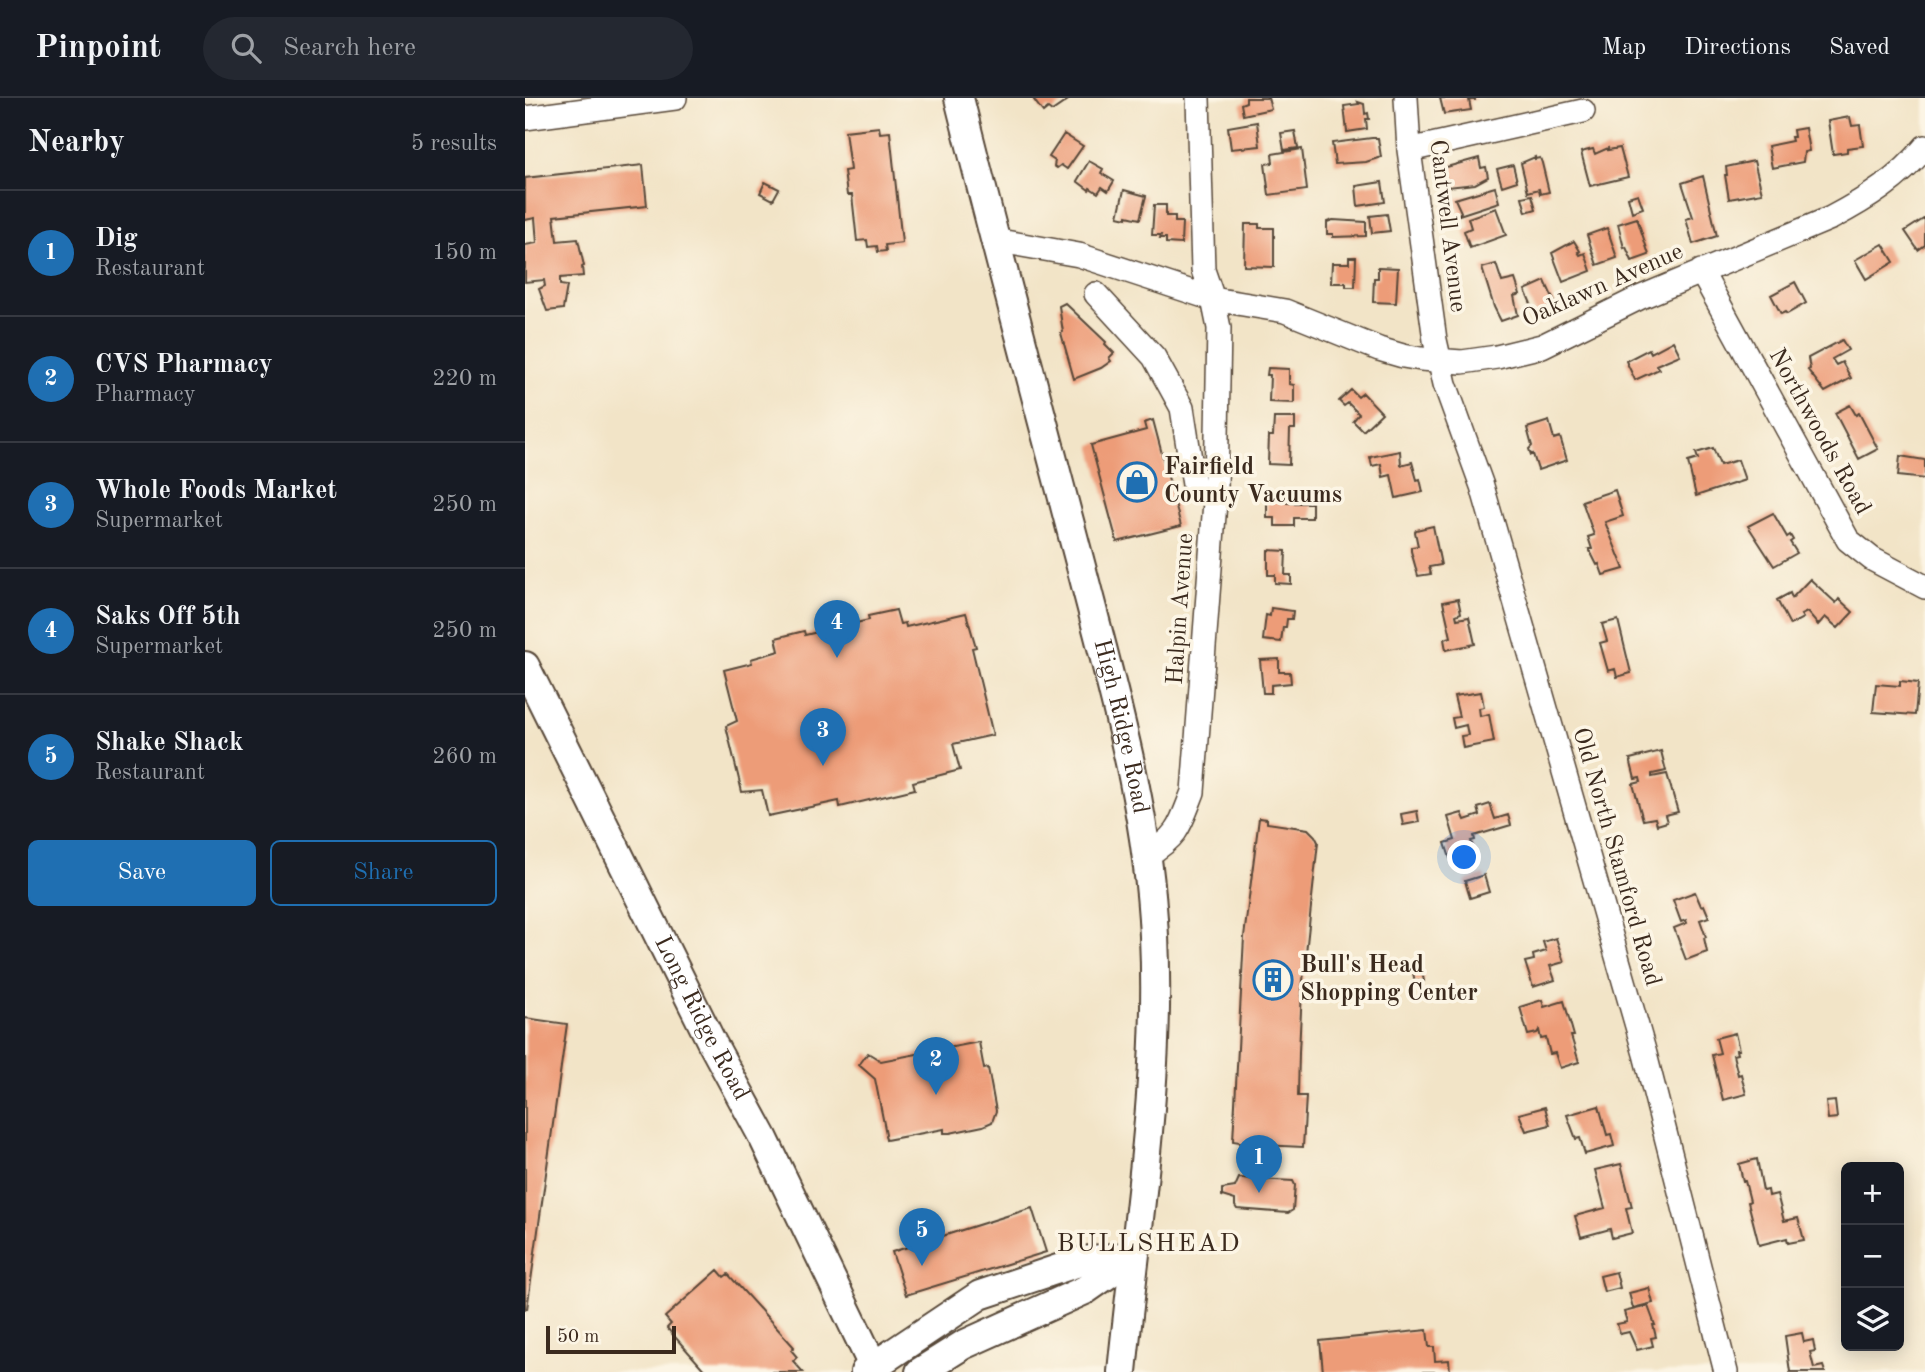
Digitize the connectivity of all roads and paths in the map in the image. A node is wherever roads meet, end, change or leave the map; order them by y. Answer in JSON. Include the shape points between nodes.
{"nodes":[{"id":1,"x":675,"y":98,"type":"edge"},
{"id":2,"x":959,"y":98,"type":"edge"},
{"id":3,"x":1198,"y":98,"type":"edge"},
{"id":4,"x":1406,"y":98,"type":"edge"},
{"id":5,"x":1583,"y":110,"type":"dead end"},
{"id":6,"x":525,"y":118,"type":"edge"},
{"id":7,"x":1925,"y":147,"type":"edge"},
{"id":8,"x":1409,"y":150,"type":"junction"},
{"id":9,"x":994,"y":240,"type":"junction"},
{"id":10,"x":1701,"y":271,"type":"junction"},
{"id":11,"x":1096,"y":294,"type":"dead end"},
{"id":12,"x":1213,"y":299,"type":"junction"},
{"id":13,"x":1440,"y":361,"type":"junction"},
{"id":14,"x":1216,"y":489,"type":"junction"},
{"id":15,"x":1925,"y":587,"type":"edge"},
{"id":16,"x":525,"y":666,"type":"edge"},
{"id":17,"x":1147,"y":855,"type":"junction"},
{"id":18,"x":1133,"y":1256,"type":"junction"},
{"id":19,"x":871,"y":1370,"type":"edge"},
{"id":20,"x":920,"y":1372,"type":"edge"},
{"id":21,"x":1122,"y":1372,"type":"edge"},
{"id":22,"x":1726,"y":1372,"type":"edge"}],
"edges":[{"from":1,"to":6,"type":"street"},
{"from":2,"to":9,"type":"main road","name":"High Ridge Road"},
{"from":3,"to":12,"type":"street","name":"Halpin Avenue","via":[[1203,270]]},
{"from":4,"to":8,"type":"street","name":"Cantwell Avenue"},
{"from":5,"to":8,"type":"street"},
{"from":7,"to":10,"type":"street","name":"Oaklawn Avenue","via":[[1897,177],[1860,203]]},
{"from":8,"to":13,"type":"street","name":"Cantwell Avenue"},
{"from":9,"to":12,"type":"street","name":"Oaklawn Avenue","via":[[1079,256]]},
{"from":9,"to":17,"type":"main road","name":"High Ridge Road","via":[[1110,673]]},
{"from":10,"to":13,"type":"street","name":"Oaklawn Avenue","via":[[1542,346],[1481,360]]},
{"from":10,"to":15,"type":"street","name":"Northwoods Road","via":[[1848,540],[1872,559]]},
{"from":11,"to":14,"type":"street","via":[[1154,357],[1182,408],[1195,491]]},
{"from":12,"to":13,"type":"street","name":"Oaklawn Avenue","via":[[1285,311],[1379,349]]},
{"from":12,"to":14,"type":"street","name":"Halpin Avenue","via":[[1219,328]]},
{"from":13,"to":22,"type":"street","name":"Old North Stamford Road","via":[[1482,486],[1645,1054]]},
{"from":14,"to":17,"type":"street","name":"Halpin Avenue","via":[[1193,792],[1179,829]]},
{"from":16,"to":19,"type":"main road","name":"Long Ridge Road","via":[[763,1138]]},
{"from":17,"to":18,"type":"main road","name":"High Ridge Road","via":[[1154,936],[1152,1055]]},
{"from":18,"to":19,"type":"main road","via":[[1082,1261],[980,1295]]},
{"from":18,"to":20,"type":"main road","via":[[1085,1290],[963,1345]]},
{"from":18,"to":21,"type":"main road","name":"High Ridge Road"}]}
